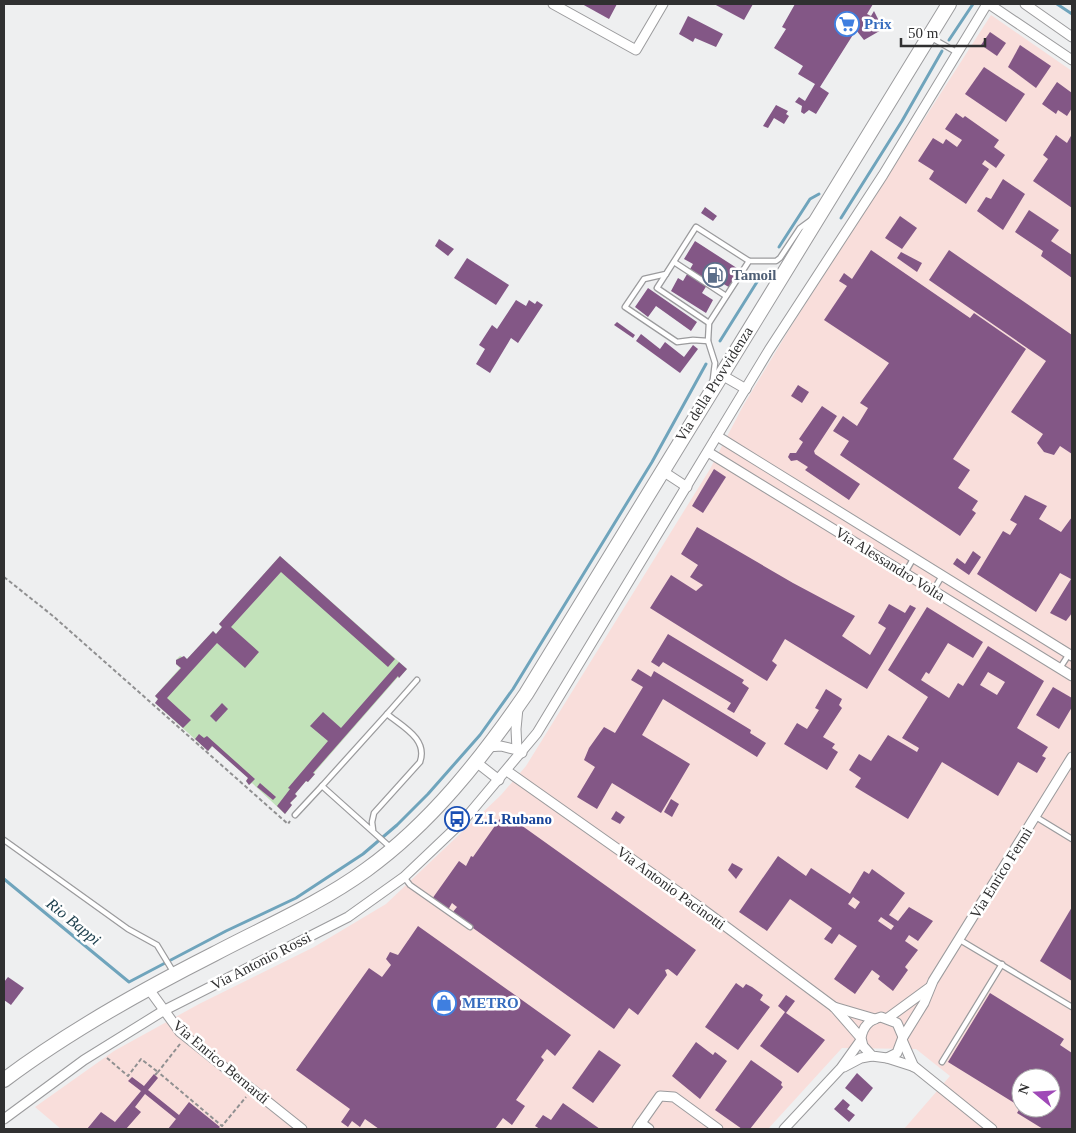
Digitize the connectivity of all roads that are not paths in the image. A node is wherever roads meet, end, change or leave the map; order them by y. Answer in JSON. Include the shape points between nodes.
{"nodes":[{"id":1,"x":553,"y":4,"type":"edge"},
{"id":2,"x":663,"y":4,"type":"edge"},
{"id":3,"x":949,"y":4,"type":"edge"},
{"id":4,"x":988,"y":4,"type":"edge"},
{"id":5,"x":1024,"y":4,"type":"edge"},
{"id":6,"x":929,"y":36,"type":"junction"},
{"id":7,"x":1072,"y":37,"type":"edge"},
{"id":8,"x":958,"y":53,"type":"junction"},
{"id":9,"x":1072,"y":60,"type":"edge"},
{"id":10,"x":822,"y":212,"type":"junction"},
{"id":11,"x":749,"y":261,"type":"junction"},
{"id":12,"x":674,"y":262,"type":"junction"},
{"id":13,"x":666,"y":274,"type":"junction"},
{"id":14,"x":726,"y":296,"type":"junction"},
{"id":15,"x":709,"y":323,"type":"junction"},
{"id":16,"x":708,"y":341,"type":"junction"},
{"id":17,"x":720,"y":374,"type":"junction"},
{"id":18,"x":713,"y":386,"type":"junction"},
{"id":19,"x":746,"y":389,"type":"junction"},
{"id":20,"x":717,"y":436,"type":"junction"},
{"id":21,"x":708,"y":452,"type":"junction"},
{"id":22,"x":662,"y":470,"type":"junction"},
{"id":23,"x":687,"y":487,"type":"junction"},
{"id":24,"x":914,"y":558,"type":"junction"},
{"id":25,"x":904,"y":573,"type":"junction"},
{"id":26,"x":942,"y":576,"type":"junction"},
{"id":27,"x":933,"y":591,"type":"junction"},
{"id":28,"x":1071,"y":655,"type":"edge"},
{"id":29,"x":1060,"y":668,"type":"junction"},
{"id":30,"x":1072,"y":676,"type":"edge"},
{"id":31,"x":417,"y":680,"type":"dead end"},
{"id":32,"x":519,"y":704,"type":"junction"},
{"id":33,"x":387,"y":714,"type":"junction"},
{"id":34,"x":488,"y":747,"type":"junction"},
{"id":35,"x":520,"y":751,"type":"junction"},
{"id":36,"x":1072,"y":757,"type":"edge"},
{"id":37,"x":476,"y":762,"type":"junction"},
{"id":38,"x":508,"y":771,"type":"junction"},
{"id":39,"x":499,"y":780,"type":"junction"},
{"id":40,"x":322,"y":786,"type":"junction"},
{"id":41,"x":295,"y":816,"type":"road end"},
{"id":42,"x":1036,"y":817,"type":"junction"},
{"id":43,"x":374,"y":831,"type":"junction"},
{"id":44,"x":1072,"y":839,"type":"edge"},
{"id":45,"x":4,"y":840,"type":"edge"},
{"id":46,"x":388,"y":844,"type":"junction"},
{"id":47,"x":404,"y":878,"type":"junction"},
{"id":48,"x":470,"y":927,"type":"dead end"},
{"id":49,"x":960,"y":940,"type":"junction"},
{"id":50,"x":1002,"y":964,"type":"junction"},
{"id":51,"x":172,"y":970,"type":"junction"},
{"id":52,"x":148,"y":988,"type":"junction"},
{"id":53,"x":929,"y":988,"type":"junction"},
{"id":54,"x":834,"y":1007,"type":"junction"},
{"id":55,"x":1072,"y":1007,"type":"edge"},
{"id":56,"x":163,"y":1011,"type":"junction"},
{"id":57,"x":875,"y":1018,"type":"junction"},
{"id":58,"x":888,"y":1018,"type":"junction"},
{"id":59,"x":861,"y":1039,"type":"junction"},
{"id":60,"x":903,"y":1040,"type":"junction"},
{"id":61,"x":872,"y":1056,"type":"junction"},
{"id":62,"x":887,"y":1058,"type":"junction"},
{"id":63,"x":942,"y":1062,"type":"dead end"},
{"id":64,"x":915,"y":1067,"type":"junction"},
{"id":65,"x":841,"y":1068,"type":"junction"},
{"id":66,"x":4,"y":1080,"type":"edge"},
{"id":67,"x":4,"y":1119,"type":"edge"},
{"id":68,"x":639,"y":1126,"type":"edge"},
{"id":69,"x":297,"y":1128,"type":"edge"},
{"id":70,"x":649,"y":1129,"type":"edge"},
{"id":71,"x":718,"y":1129,"type":"edge"},
{"id":72,"x":784,"y":1129,"type":"edge"},
{"id":73,"x":992,"y":1129,"type":"edge"}],
"edges":[{"from":1,"to":2,"type":"street","via":[[636,50]]},
{"from":3,"to":6,"type":"main road","name":"Via della Provvidenza"},
{"from":4,"to":8,"type":"street","name":"Via della Provvidenza"},
{"from":4,"to":9,"type":"street"},
{"from":5,"to":7,"type":"street"},
{"from":6,"to":8,"type":"lane"},
{"from":6,"to":10,"type":"main road","name":"Via della Provvidenza"},
{"from":8,"to":19,"type":"street","name":"Via della Provvidenza"},
{"from":10,"to":11,"type":"lane","via":[[800,228],[776,261]]},
{"from":10,"to":17,"type":"main road","name":"Via della Provvidenza"},
{"from":11,"to":12,"type":"lane","via":[[696,227]]},
{"from":11,"to":14,"type":"lane"},
{"from":12,"to":13,"type":"lane"},
{"from":12,"to":14,"type":"lane"},
{"from":13,"to":15,"type":"lane","via":[[657,288]]},
{"from":13,"to":16,"type":"lane","via":[[644,279],[625,307],[677,342]]},
{"from":14,"to":15,"type":"lane"},
{"from":15,"to":16,"type":"lane"},
{"from":16,"to":18,"type":"lane","via":[[715,363]]},
{"from":17,"to":18,"type":"main road","name":"Via della Provvidenza"},
{"from":17,"to":19,"type":"street"},
{"from":18,"to":22,"type":"main road","name":"Via della Provvidenza"},
{"from":19,"to":20,"type":"street","name":"Via della Provvidenza"},
{"from":20,"to":21,"type":"street","name":"Via della Provvidenza"},
{"from":20,"to":24,"type":"street","name":"Via Alessandro Volta"},
{"from":21,"to":23,"type":"street","name":"Via della Provvidenza"},
{"from":21,"to":25,"type":"street","name":"Via Alessandro Volta"},
{"from":22,"to":23,"type":"street"},
{"from":22,"to":32,"type":"main road","name":"Via della Provvidenza"},
{"from":23,"to":35,"type":"street","name":"Via della Provvidenza","via":[[546,718]]},
{"from":24,"to":25,"type":"lane"},
{"from":24,"to":26,"type":"street","name":"Via Alessandro Volta"},
{"from":25,"to":27,"type":"street","name":"Via Alessandro Volta"},
{"from":26,"to":27,"type":"lane"},
{"from":26,"to":28,"type":"street","name":"Via Alessandro Volta"},
{"from":27,"to":29,"type":"street","name":"Via Alessandro Volta"},
{"from":28,"to":29,"type":"lane"},
{"from":29,"to":30,"type":"street","name":"Via Alessandro Volta"},
{"from":31,"to":33,"type":"lane"},
{"from":32,"to":34,"type":"main road","name":"Via della Provvidenza"},
{"from":32,"to":35,"type":"street","via":[[516,730]]},
{"from":33,"to":40,"type":"lane"},
{"from":33,"to":43,"type":"lane","via":[[420,741],[424,752],[420,762],[374,813]]},
{"from":34,"to":35,"type":"street","via":[[502,746]]},
{"from":34,"to":37,"type":"main road","name":"Via della Provvidenza"},
{"from":35,"to":38,"type":"street"},
{"from":36,"to":42,"type":"street","name":"Via Enrico Fermi"},
{"from":37,"to":39,"type":"street"},
{"from":37,"to":46,"type":"main road","name":"Via Antonio Rossi","via":[[435,808]]},
{"from":38,"to":39,"type":"street"},
{"from":38,"to":54,"type":"street","name":"Via Antonio Pacinotti"},
{"from":39,"to":47,"type":"street","name":"Via Antonio Rossi","via":[[464,820]]},
{"from":40,"to":41,"type":"lane"},
{"from":40,"to":43,"type":"lane"},
{"from":42,"to":44,"type":"lane"},
{"from":42,"to":49,"type":"street","name":"Via Enrico Fermi"},
{"from":43,"to":46,"type":"lane"},
{"from":45,"to":51,"type":"lane","via":[[128,929],[156,945]]},
{"from":46,"to":51,"type":"main road","name":"Via Antonio Rossi","via":[[368,868],[331,893]]},
{"from":47,"to":48,"type":"lane"},
{"from":47,"to":56,"type":"street","name":"Via Antonio Rossi","via":[[348,916]]},
{"from":49,"to":50,"type":"lane"},
{"from":49,"to":53,"type":"street","name":"Via Enrico Fermi"},
{"from":50,"to":55,"type":"lane"},
{"from":50,"to":63,"type":"lane"},
{"from":51,"to":52,"type":"main road","name":"Via Antonio Rossi"},
{"from":52,"to":56,"type":"street","name":"Via Enrico Bernardi"},
{"from":52,"to":66,"type":"main road","name":"Via Antonio Rossi","via":[[42,1052]]},
{"from":53,"to":58,"type":"street"},
{"from":53,"to":60,"type":"street"},
{"from":54,"to":57,"type":"street","name":"Via Antonio Pacinotti"},
{"from":54,"to":59,"type":"street","name":"Via Antonio Pacinotti"},
{"from":56,"to":67,"type":"street","name":"Via Antonio Rossi","via":[[84,1060]]},
{"from":56,"to":69,"type":"street","name":"Via Enrico Bernardi","via":[[180,1032]]},
{"from":57,"to":58,"type":"street","name":"Via Antonio Pacinotti"},
{"from":57,"to":59,"type":"street","via":[[865,1026]]},
{"from":58,"to":60,"type":"street","via":[[900,1027]]},
{"from":59,"to":61,"type":"street","name":"Via Antonio Pacinotti"},
{"from":59,"to":65,"type":"street"},
{"from":60,"to":62,"type":"street","via":[[897,1052]]},
{"from":60,"to":64,"type":"street"},
{"from":61,"to":62,"type":"street"},
{"from":61,"to":65,"type":"street"},
{"from":62,"to":64,"type":"street"},
{"from":64,"to":73,"type":"street"},
{"from":65,"to":72,"type":"street"},
{"from":68,"to":70,"type":"street"},
{"from":68,"to":71,"type":"street","via":[[660,1096],[674,1097]]}]}
